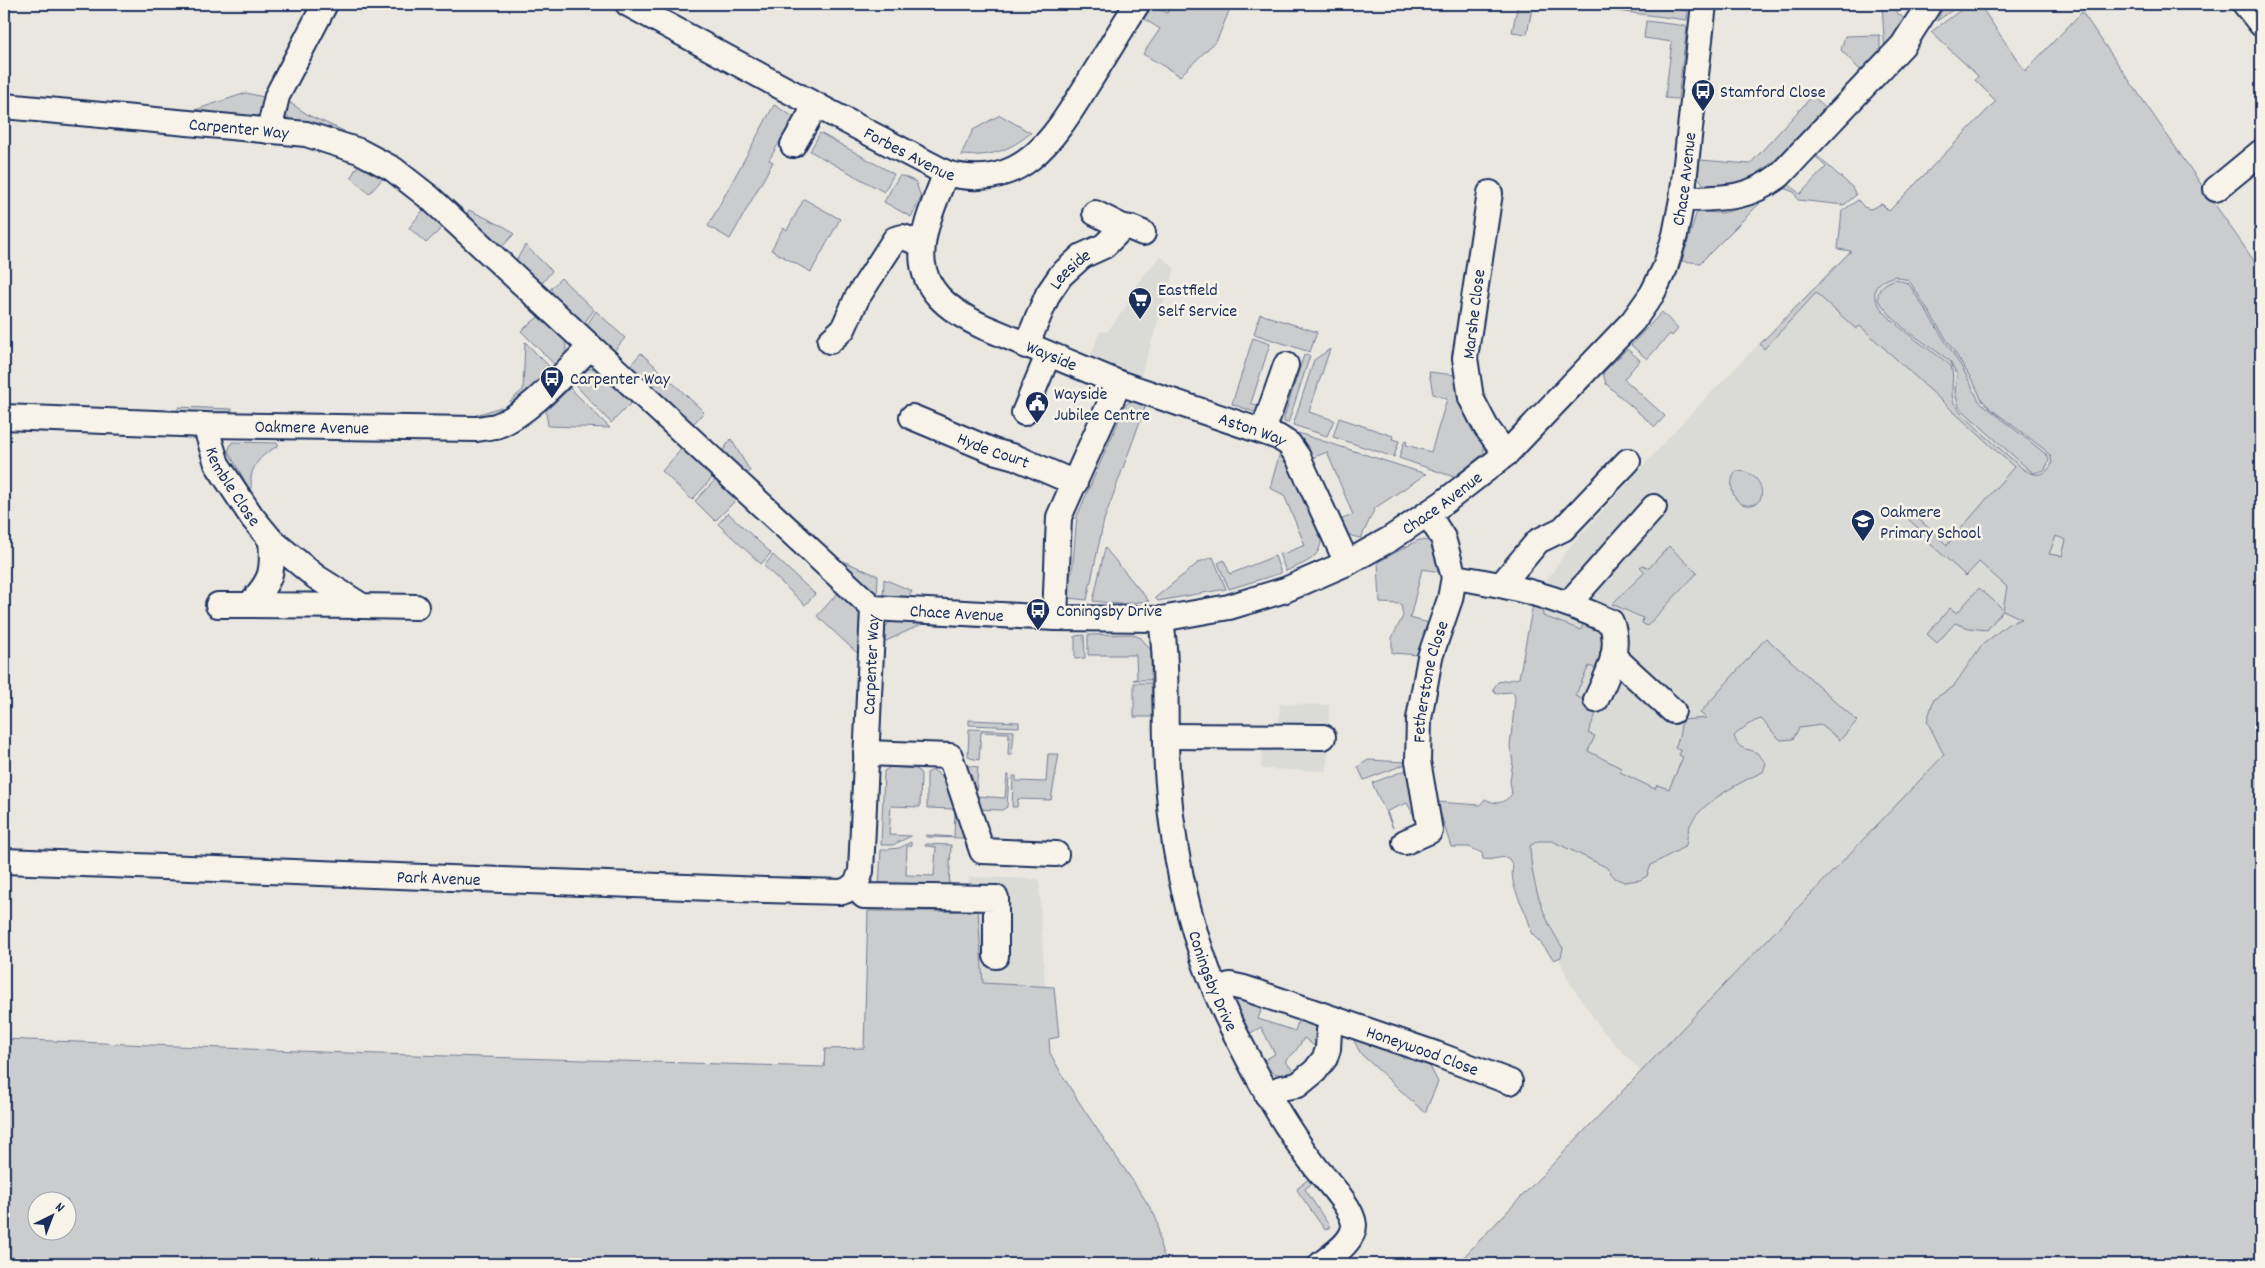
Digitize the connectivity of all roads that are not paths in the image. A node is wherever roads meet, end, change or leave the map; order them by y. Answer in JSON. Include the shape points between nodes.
{"nodes":[{"id":1,"x":324,"y":4,"type":"edge"},
{"id":2,"x":628,"y":4,"type":"edge"},
{"id":3,"x":1137,"y":4,"type":"edge"},
{"id":4,"x":1704,"y":4,"type":"edge"},
{"id":5,"x":1929,"y":4,"type":"edge"},
{"id":6,"x":2245,"y":4,"type":"edge"},
{"id":7,"x":2261,"y":24,"type":"edge"},
{"id":8,"x":816,"y":105,"type":"junction"},
{"id":9,"x":4,"y":106,"type":"edge"},
{"id":10,"x":269,"y":131,"type":"junction"},
{"id":11,"x":793,"y":145,"type":"dead end"},
{"id":12,"x":2261,"y":152,"type":"edge"},
{"id":13,"x":946,"y":173,"type":"junction"},
{"id":14,"x":2216,"y":189,"type":"dead end"},
{"id":15,"x":1490,"y":193,"type":"dead end"},
{"id":16,"x":1682,"y":199,"type":"junction"},
{"id":17,"x":1095,"y":213,"type":"dead end"},
{"id":18,"x":922,"y":244,"type":"junction"},
{"id":19,"x":830,"y":341,"type":"dead end"},
{"id":20,"x":1026,"y":346,"type":"junction"},
{"id":21,"x":590,"y":347,"type":"junction"},
{"id":22,"x":1048,"y":355,"type":"junction"},
{"id":23,"x":1286,"y":365,"type":"dead end"},
{"id":24,"x":1119,"y":383,"type":"junction"},
{"id":25,"x":1024,"y":414,"type":"dead end"},
{"id":26,"x":4,"y":417,"type":"edge"},
{"id":27,"x":912,"y":417,"type":"dead end"},
{"id":28,"x":205,"y":425,"type":"junction"},
{"id":29,"x":1263,"y":431,"type":"junction"},
{"id":30,"x":1506,"y":454,"type":"junction"},
{"id":31,"x":1628,"y":461,"type":"dead end"},
{"id":32,"x":1074,"y":483,"type":"junction"},
{"id":33,"x":1654,"y":507,"type":"dead end"},
{"id":34,"x":1428,"y":514,"type":"junction"},
{"id":35,"x":271,"y":540,"type":"junction"},
{"id":36,"x":1347,"y":563,"type":"junction"},
{"id":37,"x":1454,"y":578,"type":"junction"},
{"id":38,"x":1502,"y":584,"type":"junction"},
{"id":39,"x":1570,"y":604,"type":"junction"},
{"id":40,"x":218,"y":605,"type":"dead end"},
{"id":41,"x":248,"y":605,"type":"junction"},
{"id":42,"x":362,"y":606,"type":"junction"},
{"id":43,"x":416,"y":607,"type":"dead end"},
{"id":44,"x":873,"y":608,"type":"junction"},
{"id":45,"x":1055,"y":618,"type":"junction"},
{"id":46,"x":1161,"y":619,"type":"junction"},
{"id":47,"x":1613,"y":656,"type":"junction"},
{"id":48,"x":1596,"y":700,"type":"dead end"},
{"id":49,"x":1673,"y":711,"type":"dead end"},
{"id":50,"x":1166,"y":736,"type":"junction"},
{"id":51,"x":1323,"y":737,"type":"dead end"},
{"id":52,"x":866,"y":753,"type":"junction"},
{"id":53,"x":1405,"y":842,"type":"dead end"},
{"id":54,"x":1056,"y":854,"type":"dead end"},
{"id":55,"x":4,"y":861,"type":"edge"},
{"id":56,"x":858,"y":878,"type":"junction"},
{"id":57,"x":996,"y":956,"type":"dead end"},
{"id":58,"x":1216,"y":989,"type":"junction"},
{"id":59,"x":1332,"y":1020,"type":"junction"},
{"id":60,"x":1510,"y":1082,"type":"dead end"},
{"id":61,"x":1267,"y":1094,"type":"junction"},
{"id":62,"x":1321,"y":1264,"type":"edge"}],
"edges":[{"from":1,"to":10,"type":"street","via":[[278,96]]},
{"from":2,"to":8,"type":"street","name":"Forbes Avenue"},
{"from":3,"to":13,"type":"street","name":"Forbes Avenue","via":[[1043,149],[1020,165],[994,176],[967,178]]},
{"from":4,"to":16,"type":"street","name":"Chace Avenue"},
{"from":5,"to":16,"type":"street","via":[[1903,45],[1780,175],[1758,190],[1741,196]]},
{"from":6,"to":7,"type":"street"},
{"from":8,"to":11,"type":"street"},
{"from":8,"to":13,"type":"street","name":"Forbes Avenue"},
{"from":9,"to":10,"type":"street","name":"Carpenter Way"},
{"from":10,"to":21,"type":"street","name":"Carpenter Way","via":[[306,134],[333,141],[393,169],[430,198]]},
{"from":12,"to":14,"type":"street"},
{"from":13,"to":18,"type":"street","name":"Wayside","via":[[925,227]]},
{"from":15,"to":30,"type":"street","name":"Marshe Close","via":[[1465,358],[1471,398],[1486,427]]},
{"from":16,"to":30,"type":"street","name":"Chace Avenue","via":[[1668,259],[1652,294],[1633,322]]},
{"from":17,"to":20,"type":"street","name":"Leeside","via":[[1133,230],[1082,256],[1061,275],[1048,294]]},
{"from":18,"to":19,"type":"street","via":[[903,237],[894,239],[857,298],[844,328]]},
{"from":18,"to":20,"type":"street","name":"Wayside","via":[[924,271],[946,306],[962,317]]},
{"from":20,"to":22,"type":"street","name":"Wayside"},
{"from":21,"to":28,"type":"street","name":"Oakmere Avenue","via":[[536,400],[497,425],[477,429]]},
{"from":21,"to":44,"type":"street","name":"Carpenter Way"},
{"from":22,"to":24,"type":"street","name":"Wayside"},
{"from":22,"to":25,"type":"street"},
{"from":23,"to":29,"type":"street"},
{"from":24,"to":29,"type":"street","name":"Aston Way"},
{"from":24,"to":32,"type":"street"},
{"from":26,"to":28,"type":"street","name":"Oakmere Avenue"},
{"from":27,"to":32,"type":"street","name":"Hyde Court"},
{"from":28,"to":35,"type":"street","name":"Kemble Close","via":[[217,464]]},
{"from":29,"to":36,"type":"street","name":"Aston Way","via":[[1289,444],[1298,457]]},
{"from":30,"to":34,"type":"street","name":"Chace Avenue"},
{"from":31,"to":38,"type":"street","via":[[1563,529],[1538,541]]},
{"from":32,"to":45,"type":"street","via":[[1059,517]]},
{"from":33,"to":39,"type":"street"},
{"from":34,"to":36,"type":"street","name":"Chace Avenue"},
{"from":34,"to":37,"type":"street","name":"Fetherstone Close","via":[[1443,538]]},
{"from":35,"to":41,"type":"street","name":"Kemble Close","via":[[273,558],[267,585]]},
{"from":35,"to":42,"type":"street","name":"Kemble Close","via":[[316,577]]},
{"from":36,"to":46,"type":"street","name":"Chace Avenue","via":[[1285,590],[1229,607]]},
{"from":37,"to":38,"type":"street"},
{"from":37,"to":53,"type":"street","name":"Fetherstone Close","via":[[1430,657],[1419,720],[1418,761],[1430,831]]},
{"from":38,"to":39,"type":"street"},
{"from":39,"to":47,"type":"street","via":[[1611,622],[1615,632]]},
{"from":40,"to":41,"type":"street"},
{"from":41,"to":42,"type":"street"},
{"from":42,"to":43,"type":"street"},
{"from":44,"to":45,"type":"street","name":"Chace Avenue"},
{"from":44,"to":52,"type":"street","name":"Carpenter Way"},
{"from":45,"to":46,"type":"street","name":"Chace Avenue"},
{"from":46,"to":50,"type":"street","name":"Coningsby Drive","via":[[1165,645]]},
{"from":47,"to":48,"type":"street"},
{"from":47,"to":49,"type":"street"},
{"from":50,"to":51,"type":"street"},
{"from":50,"to":58,"type":"street","name":"Coningsby Drive","via":[[1173,832],[1191,921]]},
{"from":52,"to":54,"type":"street","via":[[950,756],[982,851]]},
{"from":52,"to":56,"type":"street","name":"Carpenter Way"},
{"from":55,"to":56,"type":"street","name":"Park Avenue","via":[[842,892]]},
{"from":56,"to":57,"type":"street","via":[[864,896],[996,898]]},
{"from":58,"to":59,"type":"street","name":"Honeywood Close","via":[[1230,985],[1244,988]]},
{"from":58,"to":61,"type":"street","name":"Coningsby Drive"},
{"from":59,"to":60,"type":"street","name":"Honeywood Close"},
{"from":59,"to":61,"type":"street","via":[[1325,1058],[1315,1071],[1298,1085]]},
{"from":61,"to":62,"type":"street","name":"Coningsby Drive","via":[[1300,1146],[1336,1192],[1354,1224],[1348,1241]]}]}
